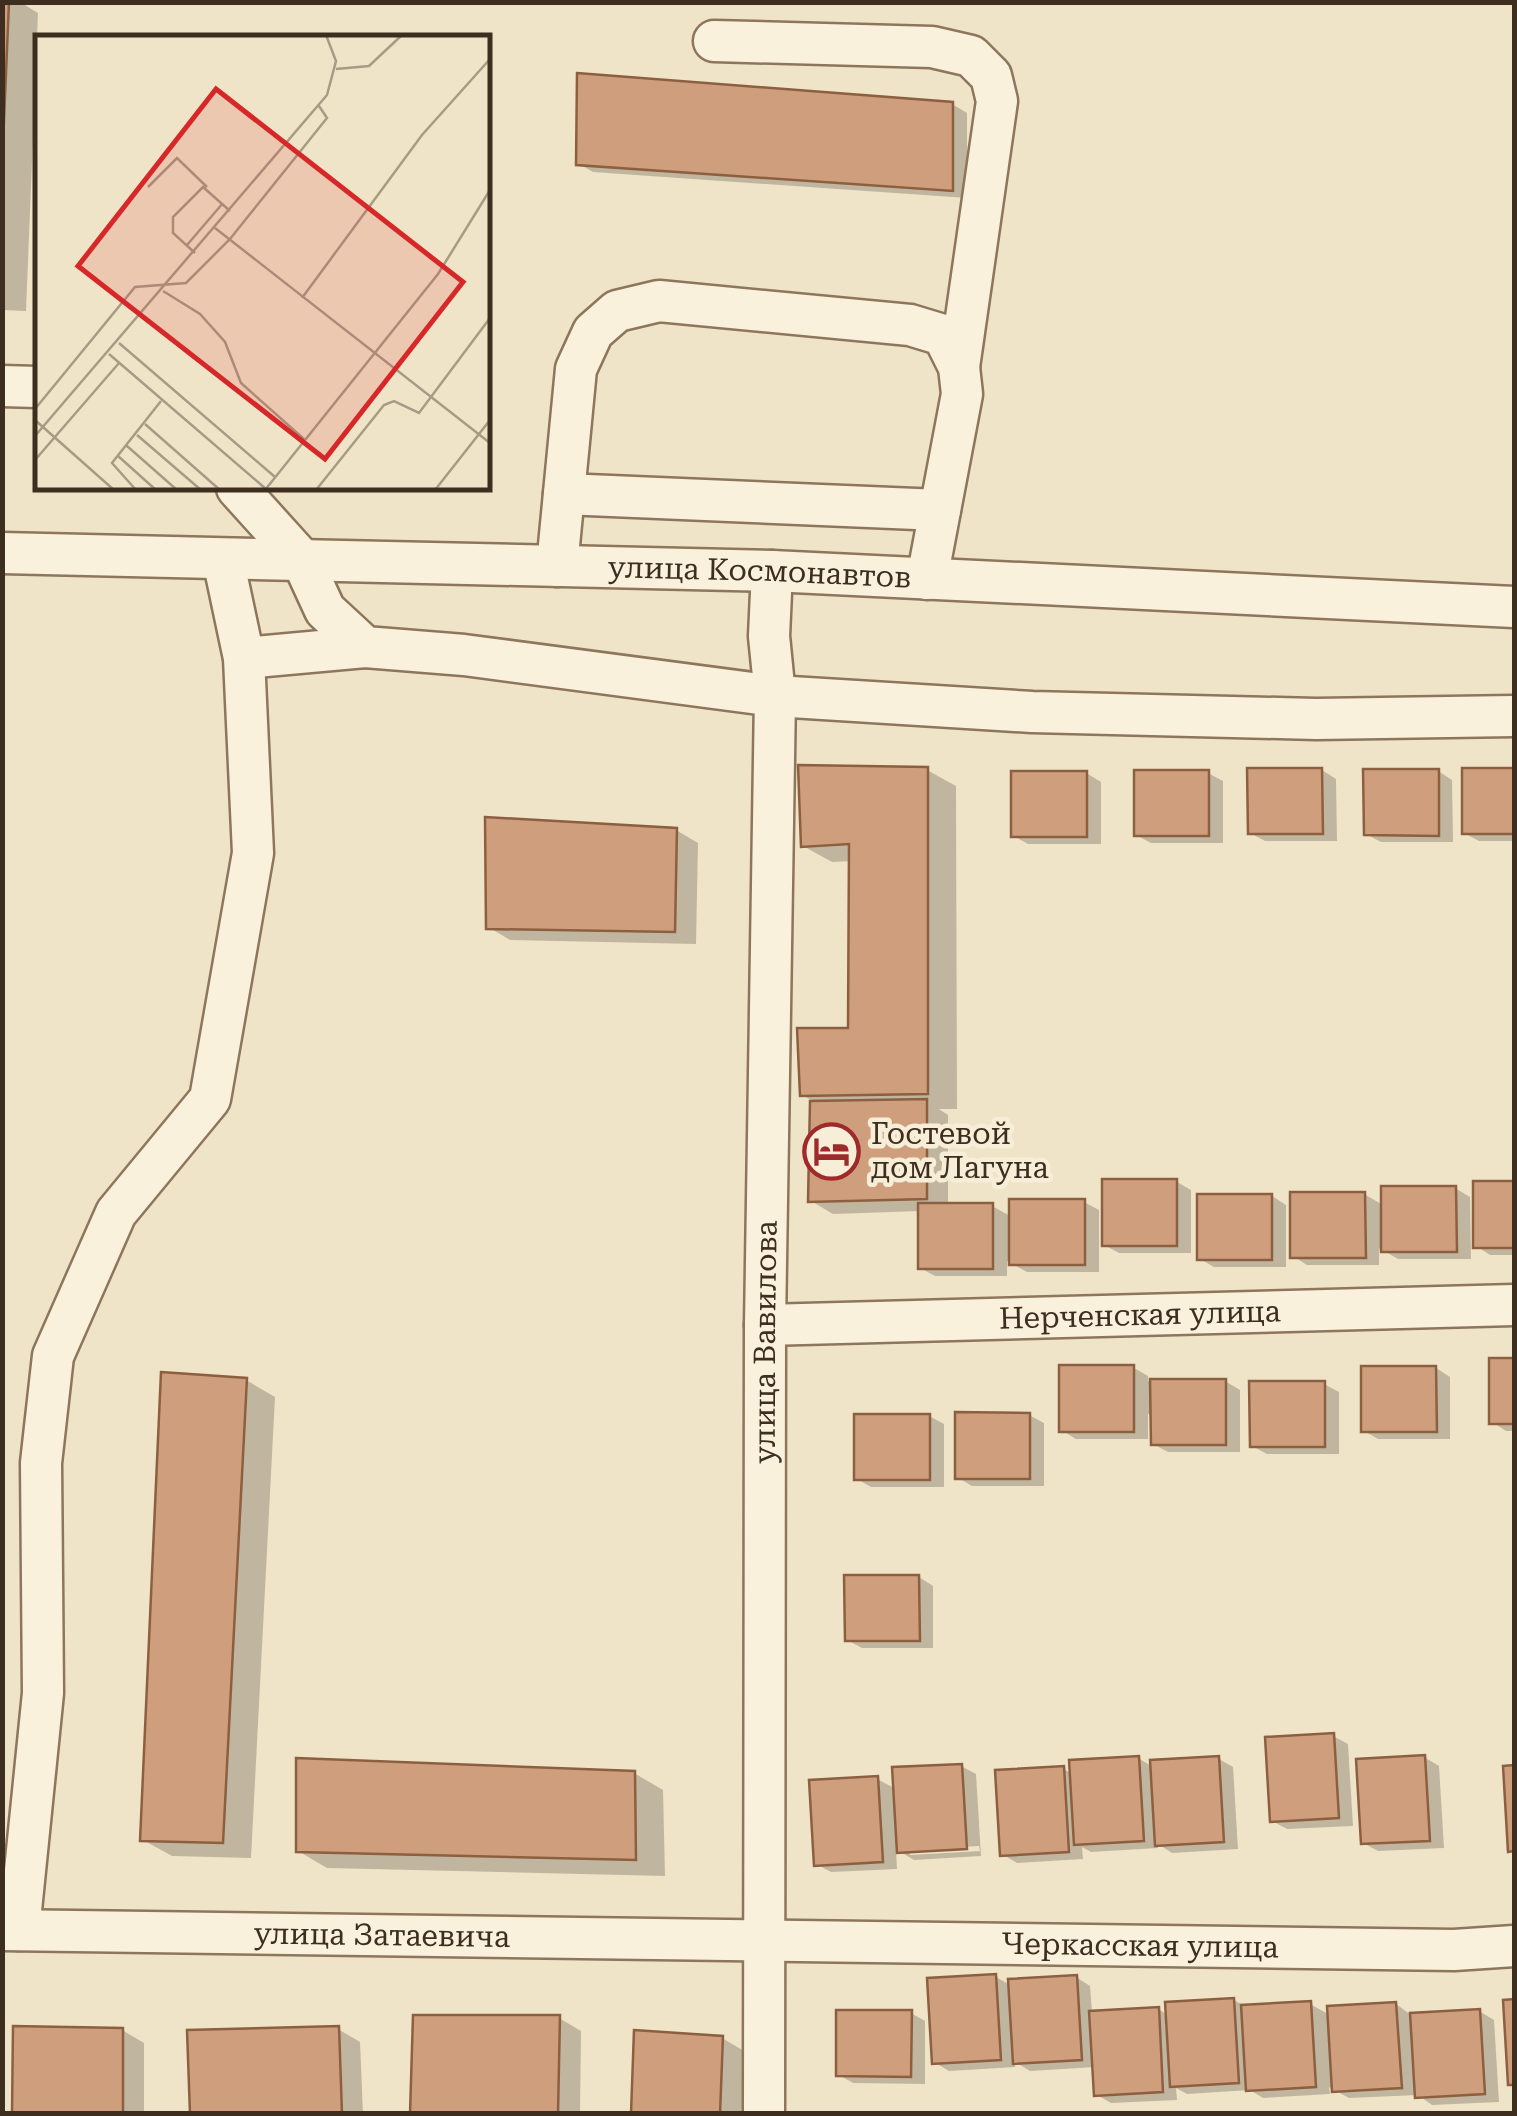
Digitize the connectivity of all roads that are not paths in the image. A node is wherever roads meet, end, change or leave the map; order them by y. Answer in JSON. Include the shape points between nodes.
{"nodes":[{"id":1,"x":714,"y":40,"type":"dead end"},
{"id":2,"x":959,"y":367,"type":"junction"},
{"id":3,"x":2,"y":386,"type":"edge"},
{"id":4,"x":35,"y":387,"type":"edge"},
{"id":5,"x":239,"y":490,"type":"edge"},
{"id":6,"x":564,"y":494,"type":"junction"},
{"id":7,"x":940,"y":510,"type":"junction"},
{"id":8,"x":2,"y":553,"type":"edge"},
{"id":9,"x":223,"y":559,"type":"junction"},
{"id":10,"x":302,"y":560,"type":"junction"},
{"id":11,"x":557,"y":566,"type":"junction"},
{"id":12,"x":772,"y":571,"type":"junction"},
{"id":13,"x":927,"y":579,"type":"junction"},
{"id":14,"x":1514,"y":607,"type":"edge"},
{"id":15,"x":365,"y":647,"type":"junction"},
{"id":16,"x":244,"y":658,"type":"junction"},
{"id":17,"x":775,"y":696,"type":"junction"},
{"id":18,"x":1514,"y":716,"type":"edge"},
{"id":19,"x":1514,"y":1305,"type":"edge"},
{"id":20,"x":765,"y":1325,"type":"junction"},
{"id":21,"x":11,"y":1930,"type":"edge"},
{"id":22,"x":762,"y":1940,"type":"junction"},
{"id":23,"x":1514,"y":1946,"type":"edge"},
{"id":24,"x":764,"y":2114,"type":"edge"}],
"edges":[{"from":1,"to":2,"type":"street","via":[[932,47],[970,56],[991,76],[997,101]]},
{"from":2,"to":6,"type":"street","via":[[943,335],[910,325],[659,301],[617,310],[593,332],[576,369]]},
{"from":2,"to":7,"type":"street","via":[[962,394]]},
{"from":3,"to":4,"type":"street"},
{"from":5,"to":10,"type":"street"},
{"from":6,"to":7,"type":"street"},
{"from":6,"to":11,"type":"street"},
{"from":7,"to":13,"type":"street"},
{"from":8,"to":9,"type":"street","name":"улица Космонавтов"},
{"from":9,"to":10,"type":"street","name":"улица Космонавтов"},
{"from":9,"to":16,"type":"street"},
{"from":10,"to":11,"type":"street","name":"улица Космонавтов"},
{"from":10,"to":15,"type":"street","via":[[324,610]]},
{"from":11,"to":12,"type":"street","name":"улица Космонавтов"},
{"from":12,"to":13,"type":"street","name":"улица Космонавтов"},
{"from":12,"to":17,"type":"street","name":"улица Вавилова"},
{"from":13,"to":14,"type":"street","name":"улица Космонавтов"},
{"from":15,"to":16,"type":"street"},
{"from":15,"to":17,"type":"street"},
{"from":16,"to":21,"type":"street","via":[[253,852],[210,1099],[116,1212],[53,1356],[42,1464],[43,1693]]},
{"from":17,"to":18,"type":"street","via":[[1032,712]]},
{"from":17,"to":20,"type":"street","name":"улица Вавилова"},
{"from":19,"to":20,"type":"street","name":"Нерченская улица"},
{"from":20,"to":22,"type":"street","name":"улица Вавилова"},
{"from":21,"to":22,"type":"street","name":"улица Затаевича"},
{"from":22,"to":23,"type":"street","name":"Черкасская улица"},
{"from":22,"to":24,"type":"street","name":"улица Вавилова"}]}
